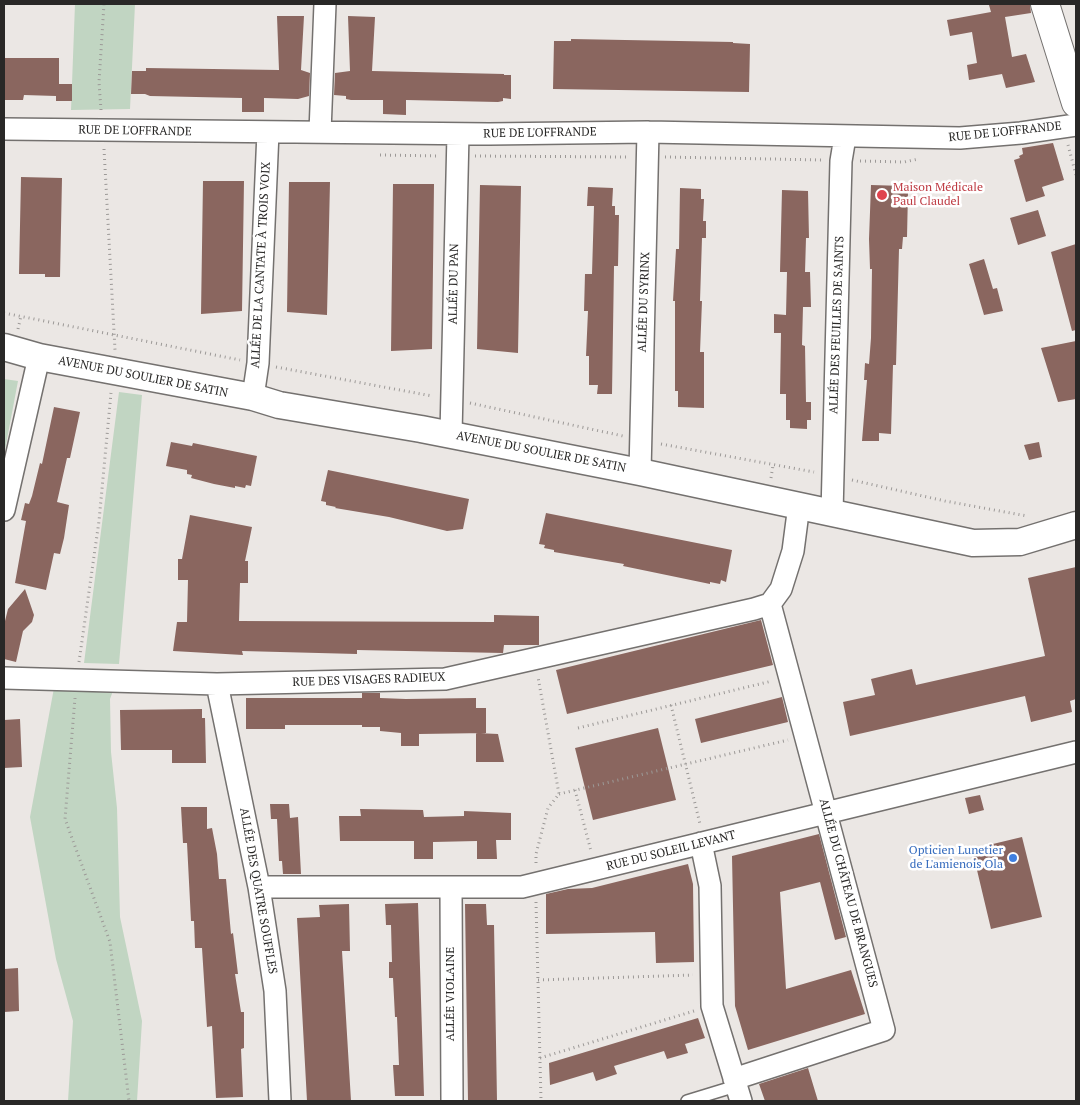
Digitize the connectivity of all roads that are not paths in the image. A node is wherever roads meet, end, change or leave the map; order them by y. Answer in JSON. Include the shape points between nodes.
{"nodes":[{"id":1,"x":325,"y":4,"type":"edge"},
{"id":2,"x":1045,"y":4,"type":"edge"},
{"id":3,"x":1064,"y":4,"type":"edge"},
{"id":4,"x":1076,"y":41,"type":"edge"},
{"id":5,"x":1076,"y":103,"type":"edge"},
{"id":6,"x":1076,"y":125,"type":"edge"},
{"id":7,"x":4,"y":129,"type":"edge"},
{"id":8,"x":268,"y":132,"type":"junction"},
{"id":9,"x":320,"y":132,"type":"junction"},
{"id":10,"x":648,"y":132,"type":"junction"},
{"id":11,"x":458,"y":134,"type":"junction"},
{"id":12,"x":845,"y":137,"type":"junction"},
{"id":13,"x":4,"y":347,"type":"edge"},
{"id":14,"x":40,"y":357,"type":"junction"},
{"id":15,"x":253,"y":397,"type":"junction"},
{"id":16,"x":451,"y":434,"type":"junction"},
{"id":17,"x":640,"y":472,"type":"junction"},
{"id":18,"x":799,"y":504,"type":"junction"},
{"id":19,"x":4,"y":510,"type":"edge"},
{"id":20,"x":832,"y":513,"type":"junction"},
{"id":21,"x":1076,"y":525,"type":"edge"},
{"id":22,"x":770,"y":604,"type":"junction"},
{"id":23,"x":4,"y":678,"type":"edge"},
{"id":24,"x":217,"y":684,"type":"junction"},
{"id":25,"x":1076,"y":752,"type":"edge"},
{"id":26,"x":826,"y":813,"type":"junction"},
{"id":27,"x":702,"y":843,"type":"junction"},
{"id":28,"x":259,"y":887,"type":"junction"},
{"id":29,"x":451,"y":887,"type":"junction"},
{"id":30,"x":737,"y":1089,"type":"edge"},
{"id":31,"x":280,"y":1101,"type":"edge"},
{"id":32,"x":452,"y":1101,"type":"edge"},
{"id":33,"x":687,"y":1101,"type":"edge"}],
"edges":[{"from":1,"to":9,"type":"street"},
{"from":2,"to":5,"type":"main road"},
{"from":3,"to":4,"type":"main road"},
{"from":6,"to":12,"type":"street","name":"RUE DE L'OFFRANDE","via":[[960,138]]},
{"from":7,"to":8,"type":"street","name":"RUE DE L'OFFRANDE"},
{"from":8,"to":9,"type":"street","name":"RUE DE L'OFFRANDE"},
{"from":8,"to":15,"type":"street","name":"ALLÉE DE LA CANTATE À TROIS VOIX","via":[[258,364]]},
{"from":9,"to":11,"type":"street","name":"RUE DE L'OFFRANDE"},
{"from":10,"to":11,"type":"street","name":"RUE DE L'OFFRANDE"},
{"from":10,"to":12,"type":"street","name":"RUE DE L'OFFRANDE"},
{"from":10,"to":17,"type":"street","name":"ALLÉE DU SYRINX"},
{"from":11,"to":16,"type":"street","name":"ALLÉE DU PAN"},
{"from":12,"to":20,"type":"street","name":"ALLÉE DES FEUILLES DE SAINTS","via":[[841,161]]},
{"from":13,"to":14,"type":"street","name":"AVENUE DU SOULIER DE SATIN"},
{"from":14,"to":15,"type":"street","name":"AVENUE DU SOULIER DE SATIN"},
{"from":14,"to":19,"type":"street"},
{"from":15,"to":16,"type":"street","name":"AVENUE DU SOULIER DE SATIN"},
{"from":16,"to":17,"type":"street","name":"AVENUE DU SOULIER DE SATIN"},
{"from":17,"to":18,"type":"street","name":"AVENUE DU SOULIER DE SATIN"},
{"from":18,"to":20,"type":"street","name":"AVENUE DU SOULIER DE SATIN"},
{"from":18,"to":22,"type":"street","via":[[793,551],[781,589]]},
{"from":20,"to":21,"type":"street","name":"AVENUE DU SOULIER DE SATIN","via":[[973,543],[1020,542]]},
{"from":22,"to":24,"type":"street","name":"RUE DES VISAGES RADIEUX","via":[[445,679]]},
{"from":22,"to":26,"type":"street","name":"ALLÉE DU CHÂTEAU DE BRANGUES"},
{"from":23,"to":24,"type":"street","name":"RUE DES VISAGES RADIEUX"},
{"from":24,"to":28,"type":"street","name":"ALLÉE DES QUATRE SOUFFLES"},
{"from":25,"to":26,"type":"street","name":"RUE DU SOLEIL LEVANT"},
{"from":26,"to":27,"type":"street","name":"RUE DU SOLEIL LEVANT"},
{"from":26,"to":30,"type":"street","name":"ALLÉE DU CHÂTEAU DE BRANGUES","via":[[884,1030]]},
{"from":27,"to":29,"type":"street","name":"RUE DU SOLEIL LEVANT","via":[[522,887]]},
{"from":27,"to":30,"type":"street","via":[[710,886],[712,1006]]},
{"from":28,"to":29,"type":"street","name":"RUE DU SOLEIL LEVANT"},
{"from":28,"to":31,"type":"street","name":"ALLÉE DES QUATRE SOUFFLES","via":[[275,991]]},
{"from":29,"to":32,"type":"street","name":"ALLÉE VIOLAINE"},
{"from":30,"to":33,"type":"lane"}]}
